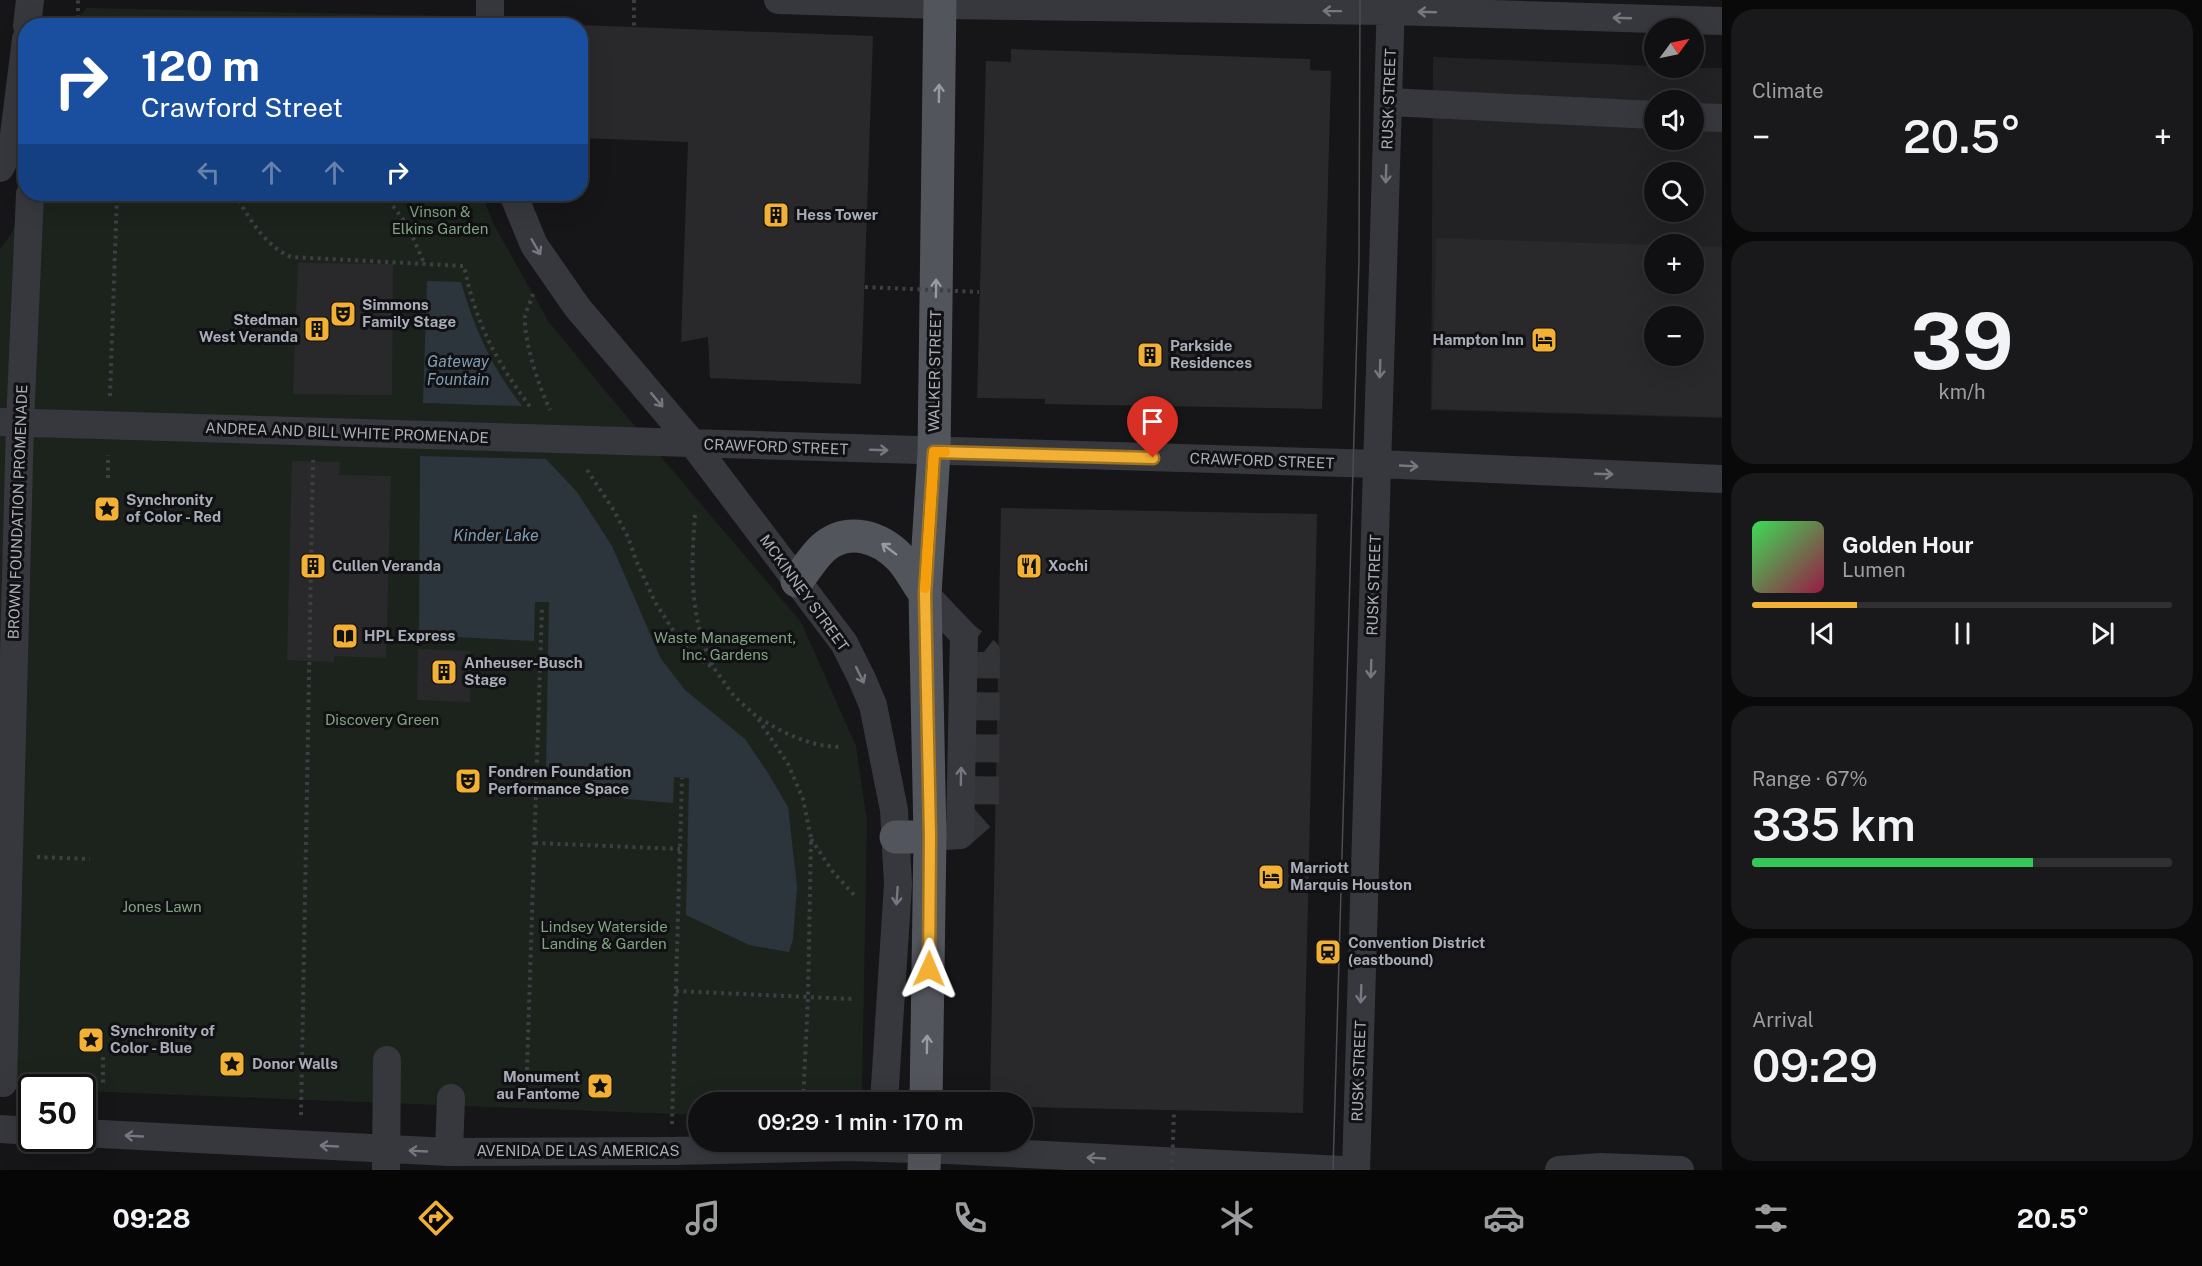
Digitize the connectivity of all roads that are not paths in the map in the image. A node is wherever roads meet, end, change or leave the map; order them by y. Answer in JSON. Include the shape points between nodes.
{"nodes":[{"id":1,"x":30,"y":0,"type":"edge"},
{"id":2,"x":490,"y":0,"type":"edge"},
{"id":3,"x":778,"y":0,"type":"edge"},
{"id":4,"x":940,"y":3,"type":"edge"},
{"id":5,"x":1391,"y":5,"type":"edge"},
{"id":6,"x":28,"y":18,"type":"edge"},
{"id":7,"x":490,"y":18,"type":"edge"},
{"id":8,"x":1722,"y":21,"type":"edge"},
{"id":9,"x":1389,"y":102,"type":"junction"},
{"id":10,"x":18,"y":103,"type":"edge"},
{"id":11,"x":1644,"y":115,"type":"edge"},
{"id":12,"x":1704,"y":117,"type":"edge"},
{"id":13,"x":1722,"y":118,"type":"edge"},
{"id":14,"x":13,"y":143,"type":"junction"},
{"id":15,"x":18,"y":156,"type":"edge"},
{"id":16,"x":0,"y":168,"type":"edge"},
{"id":17,"x":29,"y":201,"type":"edge"},
{"id":18,"x":516,"y":201,"type":"edge"},
{"id":19,"x":10,"y":423,"type":"edge"},
{"id":20,"x":694,"y":445,"type":"junction"},
{"id":21,"x":934,"y":452,"type":"junction"},
{"id":22,"x":1378,"y":464,"type":"junction"},
{"id":23,"x":1722,"y":479,"type":"edge"},
{"id":24,"x":797,"y":582,"type":"junction"},
{"id":25,"x":925,"y":594,"type":"junction"},
{"id":26,"x":896,"y":837,"type":"junction"},
{"id":27,"x":930,"y":837,"type":"junction"},
{"id":28,"x":387,"y":1059,"type":"dead end"},
{"id":29,"x":3,"y":1083,"type":"dead end"},
{"id":30,"x":885,"y":1092,"type":"edge"},
{"id":31,"x":926,"y":1092,"type":"edge"},
{"id":32,"x":451,"y":1098,"type":"dead end"},
{"id":33,"x":0,"y":1129,"type":"edge"},
{"id":34,"x":18,"y":1130,"type":"edge"},
{"id":35,"x":96,"y":1135,"type":"edge"},
{"id":36,"x":449,"y":1152,"type":"junction"},
{"id":37,"x":882,"y":1153,"type":"edge"},
{"id":38,"x":925,"y":1154,"type":"edge"},
{"id":39,"x":387,"y":1160,"type":"edge"},
{"id":40,"x":1343,"y":1170,"type":"edge"},
{"id":41,"x":1356,"y":1170,"type":"edge"},
{"id":42,"x":1559,"y":1170,"type":"edge"},
{"id":43,"x":1680,"y":1170,"type":"edge"}],
"edges":[{"from":1,"to":6,"type":"street"},
{"from":2,"to":7,"type":"street"},
{"from":3,"to":4,"type":"street"},
{"from":5,"to":4,"type":"street","one_way":true},
{"from":21,"to":4,"type":"main road","name":"WALKER STREET","one_way":true},
{"from":8,"to":5,"type":"street","one_way":true},
{"from":5,"to":9,"type":"street","name":"RUSK STREET"},
{"from":9,"to":11,"type":"street"},
{"from":9,"to":22,"type":"street","name":"RUSK STREET","one_way":true},
{"from":10,"to":14,"type":"street"},
{"from":12,"to":13,"type":"street"},
{"from":14,"to":15,"type":"street"},
{"from":14,"to":16,"type":"street"},
{"from":17,"to":19,"type":"street","name":"BROWN FOUNDATION PROMENADE"},
{"from":18,"to":20,"type":"street","name":"MCKINNEY STREET","one_way":true,"via":[[534,245],[577,307]]},
{"from":19,"to":20,"type":"street","name":"ANDREA AND BILL WHITE PROMENADE"},
{"from":19,"to":29,"type":"street","name":"BROWN FOUNDATION PROMENADE","via":[[9,856]]},
{"from":20,"to":21,"type":"street","name":"CRAWFORD STREET","one_way":true},
{"from":20,"to":24,"type":"street","name":"MCKINNEY STREET"},
{"from":21,"to":22,"type":"street","name":"CRAWFORD STREET"},
{"from":21,"to":25,"type":"main road","name":"WALKER STREET"},
{"from":22,"to":23,"type":"street","name":"CRAWFORD STREET","one_way":true},
{"from":22,"to":41,"type":"street","name":"RUSK STREET","one_way":true},
{"from":25,"to":24,"type":"main road","one_way":true,"via":[[888,546],[870,537],[852,535],[823,549]]},
{"from":24,"to":26,"type":"street","name":"MCKINNEY STREET","one_way":true,"via":[[844,643],[873,705]]},
{"from":27,"to":25,"type":"main road","name":"WALKER STREET","one_way":true},
{"from":26,"to":27,"type":"main road"},
{"from":26,"to":30,"type":"street","name":"MCKINNEY STREET","one_way":true,"via":[[898,884]]},
{"from":31,"to":27,"type":"main road","name":"WALKER STREET","one_way":true},
{"from":28,"to":39,"type":"street"},
{"from":32,"to":36,"type":"street"},
{"from":33,"to":34,"type":"street"},
{"from":39,"to":35,"type":"street","name":"AVENIDA DE LAS AMERICAS","one_way":true,"via":[[300,1145]]},
{"from":36,"to":37,"type":"street","name":"AVENIDA DE LAS AMERICAS","via":[[847,1147]]},
{"from":36,"to":39,"type":"street","name":"AVENIDA DE LAS AMERICAS","one_way":true},
{"from":37,"to":38,"type":"street","name":"AVENIDA DE LAS AMERICAS"},
{"from":40,"to":38,"type":"street","name":"AVENIDA DE LAS AMERICAS","one_way":true},
{"from":42,"to":43,"type":"street"}]}
